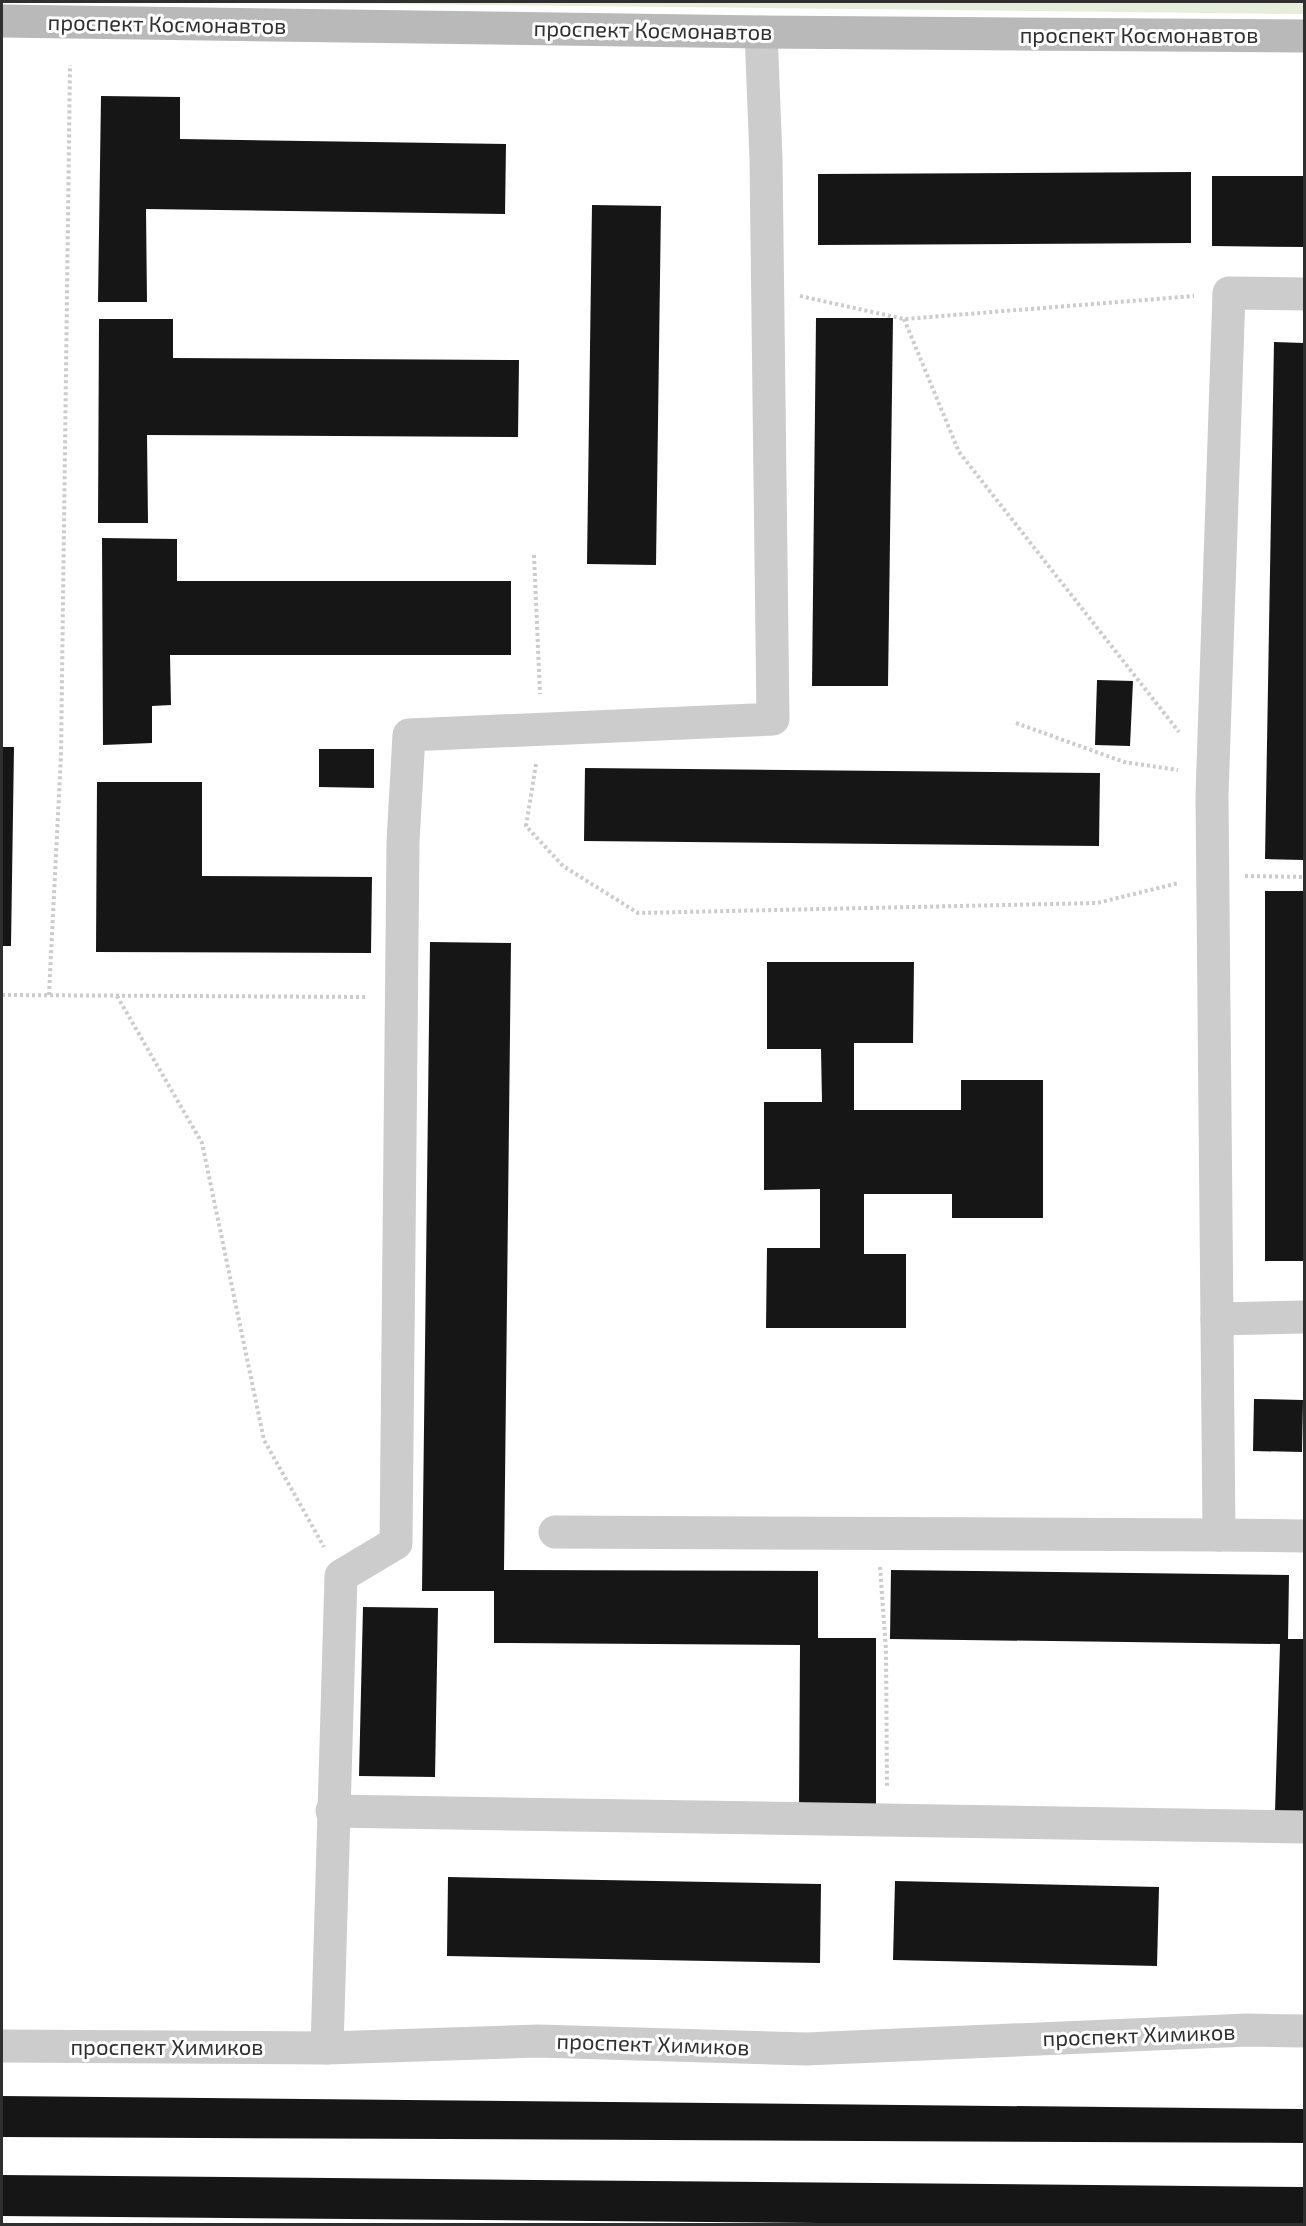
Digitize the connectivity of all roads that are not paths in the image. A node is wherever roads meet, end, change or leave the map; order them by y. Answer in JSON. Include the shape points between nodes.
{"nodes":[{"id":1,"x":2,"y":21,"type":"edge"},
{"id":2,"x":761,"y":32,"type":"junction"},
{"id":3,"x":1305,"y":36,"type":"edge"},
{"id":4,"x":1305,"y":294,"type":"edge"},
{"id":5,"x":1305,"y":1317,"type":"edge"},
{"id":6,"x":1216,"y":1319,"type":"junction"},
{"id":7,"x":555,"y":1532,"type":"dead end"},
{"id":8,"x":1219,"y":1535,"type":"junction"},
{"id":9,"x":1305,"y":1536,"type":"edge"},
{"id":10,"x":332,"y":1811,"type":"junction"},
{"id":11,"x":1305,"y":1827,"type":"edge"},
{"id":12,"x":1305,"y":2031,"type":"edge"},
{"id":13,"x":2,"y":2046,"type":"edge"},
{"id":14,"x":327,"y":2048,"type":"junction"}],
"edges":[{"from":1,"to":2,"type":"main road","name":"проспект Космонавтов"},
{"from":2,"to":3,"type":"main road","name":"проспект Космонавтов"},
{"from":2,"to":10,"type":"street","via":[[772,719],[409,735],[403,843],[396,1543],[341,1576]]},
{"from":4,"to":6,"type":"street","via":[[1229,293],[1213,776]]},
{"from":5,"to":6,"type":"street"},
{"from":6,"to":8,"type":"street"},
{"from":7,"to":8,"type":"street"},
{"from":8,"to":9,"type":"street"},
{"from":10,"to":11,"type":"street"},
{"from":10,"to":14,"type":"street"},
{"from":12,"to":14,"type":"street","name":"проспект Химиков","via":[[1247,2030],[807,2049],[538,2042]]},
{"from":13,"to":14,"type":"street","name":"проспект Химиков"}]}
